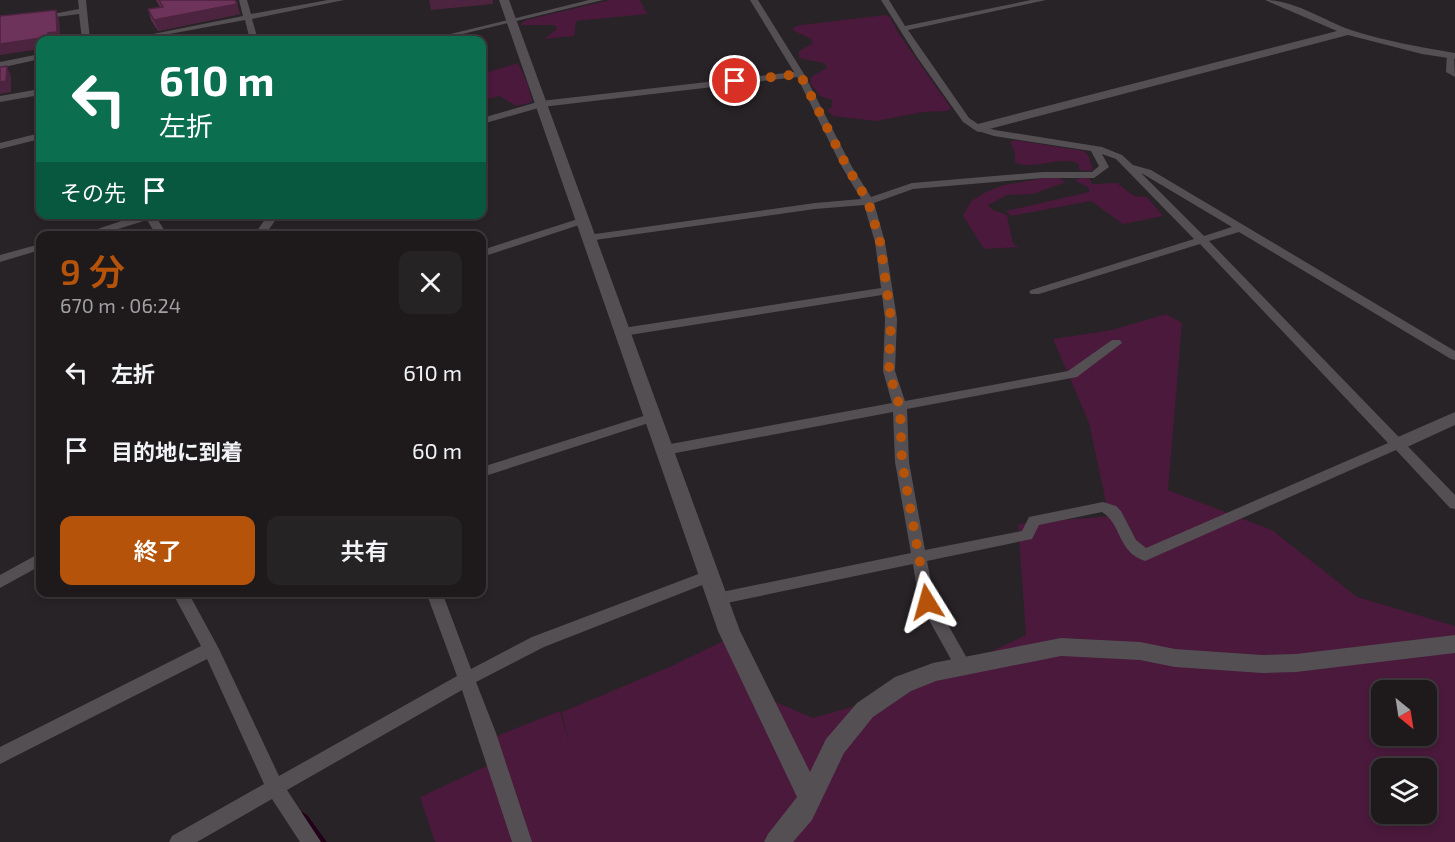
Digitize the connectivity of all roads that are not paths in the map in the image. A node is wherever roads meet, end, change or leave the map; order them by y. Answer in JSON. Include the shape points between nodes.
{"nodes":[{"id":1,"x":82,"y":0,"type":"edge"},
{"id":2,"x":243,"y":0,"type":"edge"},
{"id":3,"x":340,"y":0,"type":"edge"},
{"id":4,"x":504,"y":0,"type":"edge"},
{"id":5,"x":600,"y":0,"type":"edge"},
{"id":6,"x":754,"y":0,"type":"edge"},
{"id":7,"x":885,"y":0,"type":"edge"},
{"id":8,"x":1041,"y":0,"type":"edge"},
{"id":9,"x":1270,"y":0,"type":"edge"},
{"id":10,"x":83,"y":11,"type":"junction"},
{"id":11,"x":247,"y":17,"type":"junction"},
{"id":12,"x":31,"y":18,"type":"edge"},
{"id":13,"x":511,"y":21,"type":"junction"},
{"id":14,"x":903,"y":29,"type":"junction"},
{"id":15,"x":1348,"y":32,"type":"junction"},
{"id":16,"x":86,"y":36,"type":"edge"},
{"id":17,"x":148,"y":36,"type":"edge"},
{"id":18,"x":253,"y":36,"type":"edge"},
{"id":19,"x":447,"y":36,"type":"edge"},
{"id":20,"x":1453,"y":56,"type":"edge"},
{"id":21,"x":36,"y":58,"type":"edge"},
{"id":22,"x":0,"y":65,"type":"edge"},
{"id":23,"x":800,"y":74,"type":"junction"},
{"id":24,"x":1455,"y":74,"type":"edge"},
{"id":25,"x":36,"y":93,"type":"edge"},
{"id":26,"x":0,"y":99,"type":"edge"},
{"id":27,"x":541,"y":104,"type":"junction"},
{"id":28,"x":486,"y":120,"type":"edge"},
{"id":29,"x":978,"y":128,"type":"junction"},
{"id":30,"x":36,"y":137,"type":"edge"},
{"id":31,"x":0,"y":146,"type":"edge"},
{"id":32,"x":1094,"y":148,"type":"junction"},
{"id":33,"x":1129,"y":166,"type":"junction"},
{"id":34,"x":868,"y":201,"type":"junction"},
{"id":35,"x":138,"y":219,"type":"edge"},
{"id":36,"x":580,"y":220,"type":"junction"},
{"id":37,"x":1240,"y":228,"type":"junction"},
{"id":38,"x":98,"y":231,"type":"edge"},
{"id":39,"x":588,"y":238,"type":"junction"},
{"id":40,"x":1203,"y":241,"type":"junction"},
{"id":41,"x":36,"y":248,"type":"edge"},
{"id":42,"x":486,"y":253,"type":"edge"},
{"id":43,"x":0,"y":259,"type":"edge"},
{"id":44,"x":887,"y":291,"type":"junction"},
{"id":45,"x":1035,"y":292,"type":"dead end"},
{"id":46,"x":623,"y":332,"type":"junction"},
{"id":47,"x":1116,"y":343,"type":"dead end"},
{"id":48,"x":1455,"y":356,"type":"edge"},
{"id":49,"x":900,"y":407,"type":"junction"},
{"id":50,"x":653,"y":417,"type":"junction"},
{"id":51,"x":1455,"y":418,"type":"edge"},
{"id":52,"x":1398,"y":444,"type":"junction"},
{"id":53,"x":665,"y":450,"type":"junction"},
{"id":54,"x":486,"y":471,"type":"edge"},
{"id":55,"x":1455,"y":504,"type":"edge"},
{"id":56,"x":921,"y":557,"type":"junction"},
{"id":57,"x":36,"y":561,"type":"edge"},
{"id":58,"x":709,"y":576,"type":"junction"},
{"id":59,"x":0,"y":582,"type":"edge"},
{"id":60,"x":183,"y":597,"type":"edge"},
{"id":61,"x":436,"y":597,"type":"edge"},
{"id":62,"x":717,"y":599,"type":"junction"},
{"id":63,"x":1455,"y":644,"type":"edge"},
{"id":64,"x":211,"y":649,"type":"junction"},
{"id":65,"x":964,"y":667,"type":"junction"},
{"id":66,"x":467,"y":679,"type":"junction"},
{"id":67,"x":0,"y":756,"type":"edge"},
{"id":68,"x":276,"y":789,"type":"junction"},
{"id":69,"x":810,"y":797,"type":"junction"},
{"id":70,"x":179,"y":842,"type":"edge"},
{"id":71,"x":311,"y":842,"type":"edge"},
{"id":72,"x":522,"y":842,"type":"edge"},
{"id":73,"x":777,"y":842,"type":"edge"}],
"edges":[{"from":1,"to":10,"type":"street"},
{"from":2,"to":11,"type":"street"},
{"from":3,"to":11,"type":"street"},
{"from":4,"to":13,"type":"street"},
{"from":5,"to":13,"type":"street"},
{"from":6,"to":23,"type":"street"},
{"from":7,"to":14,"type":"street"},
{"from":8,"to":14,"type":"street"},
{"from":9,"to":15,"type":"street"},
{"from":10,"to":12,"type":"street"},
{"from":10,"to":16,"type":"street"},
{"from":11,"to":17,"type":"street"},
{"from":11,"to":18,"type":"street"},
{"from":13,"to":19,"type":"street"},
{"from":13,"to":27,"type":"street"},
{"from":14,"to":29,"type":"street","via":[[966,120]]},
{"from":15,"to":20,"type":"street"},
{"from":15,"to":29,"type":"street"},
{"from":20,"to":24,"type":"street","via":[[1450,72]]},
{"from":21,"to":22,"type":"street"},
{"from":23,"to":27,"type":"street"},
{"from":23,"to":34,"type":"street","via":[[841,157]]},
{"from":25,"to":26,"type":"street"},
{"from":27,"to":28,"type":"street"},
{"from":27,"to":36,"type":"street"},
{"from":29,"to":32,"type":"street"},
{"from":30,"to":31,"type":"street"},
{"from":32,"to":33,"type":"street","via":[[1119,157]]},
{"from":32,"to":34,"type":"street","via":[[1104,167],[1094,175],[912,186]]},
{"from":33,"to":37,"type":"street","via":[[1147,172]]},
{"from":33,"to":40,"type":"street"},
{"from":34,"to":39,"type":"street"},
{"from":34,"to":44,"type":"street","via":[[880,242]]},
{"from":35,"to":38,"type":"street"},
{"from":36,"to":39,"type":"street"},
{"from":36,"to":42,"type":"street"},
{"from":37,"to":40,"type":"street"},
{"from":37,"to":48,"type":"street"},
{"from":39,"to":46,"type":"street"},
{"from":40,"to":45,"type":"street"},
{"from":40,"to":52,"type":"street"},
{"from":41,"to":43,"type":"street"},
{"from":44,"to":46,"type":"street"},
{"from":44,"to":49,"type":"street","via":[[891,319],[889,372]]},
{"from":46,"to":50,"type":"street"},
{"from":47,"to":49,"type":"street","via":[[1072,374]]},
{"from":49,"to":53,"type":"street"},
{"from":49,"to":56,"type":"street","via":[[902,462]]},
{"from":50,"to":53,"type":"street"},
{"from":50,"to":54,"type":"street"},
{"from":51,"to":52,"type":"street"},
{"from":52,"to":55,"type":"street"},
{"from":52,"to":56,"type":"street","via":[[1145,555],[1129,544],[1120,522],[1109,508],[1103,507],[1034,521],[1027,535]]},
{"from":53,"to":58,"type":"street"},
{"from":56,"to":62,"type":"street"},
{"from":56,"to":65,"type":"street","via":[[927,602]]},
{"from":57,"to":59,"type":"street"},
{"from":58,"to":62,"type":"street"},
{"from":58,"to":66,"type":"street","via":[[538,642]]},
{"from":60,"to":64,"type":"street"},
{"from":61,"to":66,"type":"street"},
{"from":62,"to":69,"type":"street","via":[[731,637]]},
{"from":63,"to":65,"type":"street","via":[[1262,664],[1061,647]]},
{"from":64,"to":67,"type":"street"},
{"from":64,"to":68,"type":"street"},
{"from":65,"to":69,"type":"street","via":[[933,672],[903,684],[865,710],[835,746]]},
{"from":66,"to":68,"type":"street"},
{"from":66,"to":72,"type":"street"},
{"from":68,"to":70,"type":"street"},
{"from":68,"to":71,"type":"street"},
{"from":69,"to":73,"type":"street","via":[[796,822]]}]}
